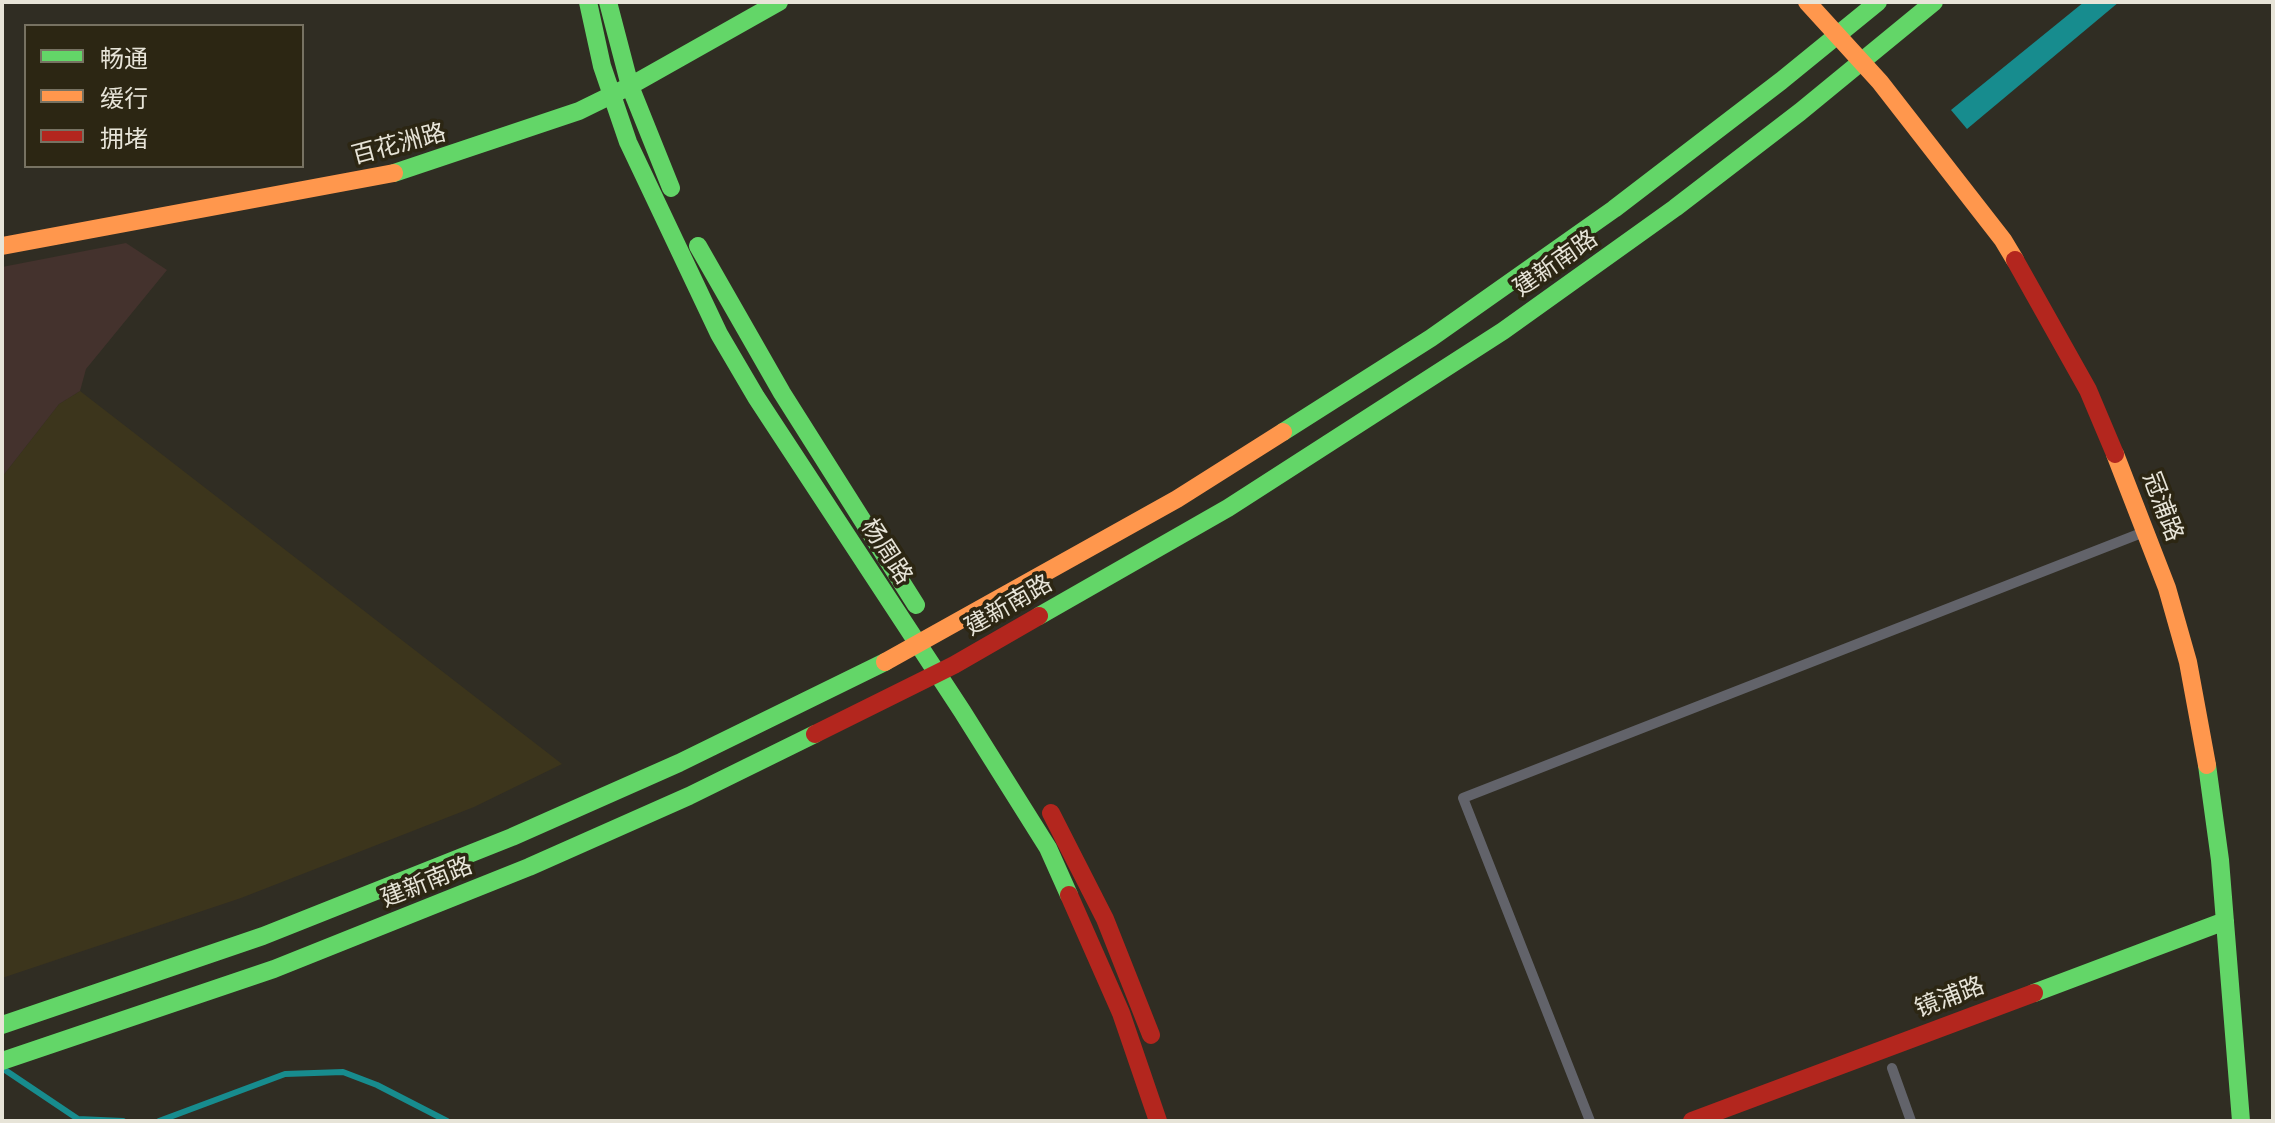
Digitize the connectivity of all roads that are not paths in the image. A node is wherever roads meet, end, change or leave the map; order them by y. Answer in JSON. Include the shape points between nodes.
{"nodes":[{"id":1,"x":588,"y":2,"type":"edge"},
{"id":2,"x":608,"y":2,"type":"edge"},
{"id":3,"x":779,"y":2,"type":"edge"},
{"id":4,"x":1807,"y":2,"type":"edge"},
{"id":5,"x":1878,"y":2,"type":"edge"},
{"id":6,"x":1934,"y":2,"type":"edge"},
{"id":7,"x":1839,"y":35,"type":"junction"},
{"id":8,"x":1863,"y":62,"type":"junction"},
{"id":9,"x":630,"y":86,"type":"junction"},
{"id":10,"x":611,"y":96,"type":"junction"},
{"id":11,"x":679,"y":205,"type":"dead end"},
{"id":12,"x":692,"y":233,"type":"dead end"},
{"id":13,"x":2,"y":246,"type":"edge"},
{"id":14,"x":2146,"y":531,"type":"junction"},
{"id":15,"x":935,"y":636,"type":"junction"},
{"id":16,"x":918,"y":646,"type":"junction"},
{"id":17,"x":951,"y":672,"type":"junction"},
{"id":18,"x":1040,"y":795,"type":"dead end"},
{"id":19,"x":2225,"y":921,"type":"junction"},
{"id":20,"x":2,"y":1025,"type":"edge"},
{"id":21,"x":1156,"y":1049,"type":"dead end"},
{"id":22,"x":2,"y":1061,"type":"edge"},
{"id":23,"x":1892,"y":1068,"type":"dead end"},
{"id":24,"x":1169,"y":1117,"type":"edge"},
{"id":25,"x":1590,"y":1121,"type":"edge"},
{"id":26,"x":1692,"y":1121,"type":"edge"},
{"id":27,"x":1911,"y":1121,"type":"edge"},
{"id":28,"x":2241,"y":1121,"type":"edge"}],
"edges":[{"from":1,"to":10,"type":"main road","name":"杨周路"},
{"from":2,"to":9,"type":"main road"},
{"from":3,"to":9,"type":"main road","name":"百花洲路"},
{"from":4,"to":7,"type":"main road","name":"冠浦路"},
{"from":5,"to":7,"type":"main road","name":"建新南路"},
{"from":6,"to":8,"type":"main road","name":"建新南路"},
{"from":7,"to":8,"type":"main road","name":"冠浦路"},
{"from":7,"to":15,"type":"main road","name":"建新南路","via":[[1614,209],[1420,346],[1189,491]]},
{"from":8,"to":14,"type":"main road","name":"冠浦路","via":[[2027,278],[2088,390]]},
{"from":8,"to":17,"type":"main road","name":"建新南路","via":[[1675,208],[1440,374],[1228,508]]},
{"from":9,"to":10,"type":"main road","name":"百花洲路"},
{"from":9,"to":11,"type":"main road"},
{"from":10,"to":13,"type":"main road","name":"百花洲路","via":[[413,169]]},
{"from":10,"to":16,"type":"main road","name":"杨周路","via":[[736,365]]},
{"from":12,"to":15,"type":"main road","name":"杨周路","via":[[782,393]]},
{"from":14,"to":19,"type":"main road","name":"冠浦路","via":[[2167,588],[2197,705]]},
{"from":14,"to":25,"type":"lane","via":[[1463,798]]},
{"from":15,"to":16,"type":"main road","name":"建新南路"},
{"from":15,"to":17,"type":"main road","name":"杨周路"},
{"from":16,"to":17,"type":"main road","name":"杨周路"},
{"from":16,"to":20,"type":"main road","name":"建新南路","via":[[679,763],[512,837],[263,936]]},
{"from":17,"to":22,"type":"main road","name":"建新南路","via":[[529,867],[274,969]]},
{"from":17,"to":24,"type":"main road","name":"杨周路","via":[[1058,869]]},
{"from":18,"to":21,"type":"main road","via":[[1105,919]]},
{"from":19,"to":26,"type":"main road","name":"镜浦路"},
{"from":19,"to":28,"type":"main road","name":"冠浦路"},
{"from":23,"to":27,"type":"lane"}]}
